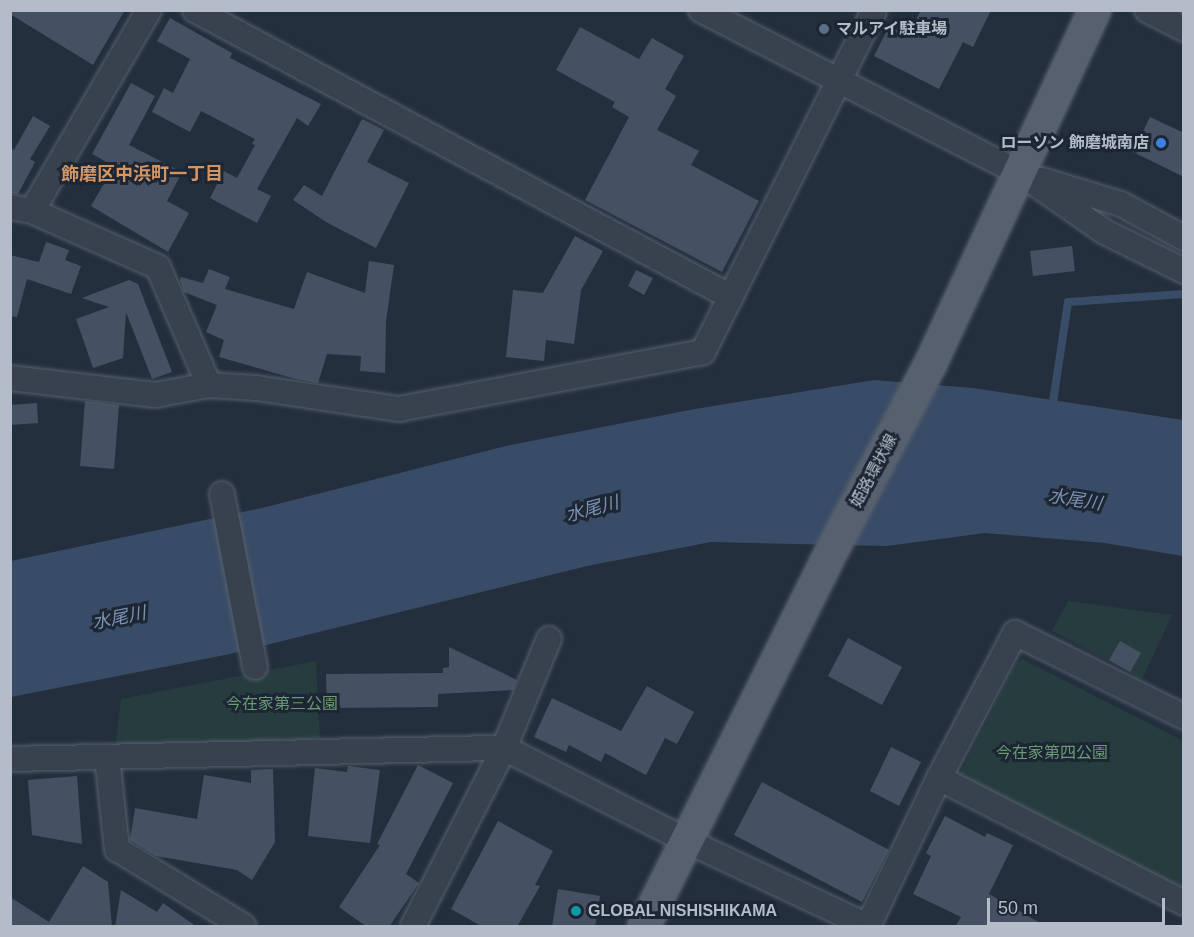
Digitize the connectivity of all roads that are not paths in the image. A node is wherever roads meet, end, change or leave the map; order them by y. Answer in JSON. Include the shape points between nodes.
{"nodes":[{"id":1,"x":149,"y":10,"type":"edge"},
{"id":2,"x":195,"y":10,"type":"edge"},
{"id":3,"x":701,"y":10,"type":"edge"},
{"id":4,"x":874,"y":10,"type":"edge"},
{"id":5,"x":1095,"y":10,"type":"edge"},
{"id":6,"x":1147,"y":10,"type":"edge"},
{"id":7,"x":1184,"y":29,"type":"edge"},
{"id":8,"x":839,"y":83,"type":"junction"},
{"id":9,"x":1020,"y":173,"type":"junction"},
{"id":10,"x":21,"y":209,"type":"edge"},
{"id":11,"x":1184,"y":238,"type":"edge"},
{"id":12,"x":1184,"y":271,"type":"edge"},
{"id":13,"x":731,"y":297,"type":"junction"},
{"id":14,"x":10,"y":378,"type":"edge"},
{"id":15,"x":208,"y":385,"type":"junction"},
{"id":16,"x":222,"y":494,"type":"dead end"},
{"id":17,"x":549,"y":639,"type":"dead end"},
{"id":18,"x":255,"y":667,"type":"dead end"},
{"id":19,"x":1184,"y":717,"type":"edge"},
{"id":20,"x":504,"y":748,"type":"junction"},
{"id":21,"x":107,"y":757,"type":"junction"},
{"id":22,"x":10,"y":759,"type":"edge"},
{"id":23,"x":939,"y":778,"type":"junction"},
{"id":24,"x":685,"y":840,"type":"junction"},
{"id":25,"x":1184,"y":903,"type":"edge"},
{"id":26,"x":243,"y":927,"type":"edge"},
{"id":27,"x":413,"y":927,"type":"edge"},
{"id":28,"x":644,"y":927,"type":"edge"},
{"id":29,"x":868,"y":927,"type":"edge"}],
"edges":[{"from":1,"to":10,"type":"street"},
{"from":2,"to":13,"type":"street"},
{"from":3,"to":8,"type":"street"},
{"from":4,"to":8,"type":"street"},
{"from":5,"to":9,"type":"main road","name":"姫路環状線"},
{"from":6,"to":7,"type":"street"},
{"from":8,"to":9,"type":"street"},
{"from":8,"to":13,"type":"street"},
{"from":9,"to":11,"type":"street","via":[[1121,204]]},
{"from":9,"to":12,"type":"street","via":[[1105,232]]},
{"from":9,"to":24,"type":"main road","name":"姫路環状線","via":[[930,365]]},
{"from":10,"to":15,"type":"street","via":[[158,267]]},
{"from":13,"to":15,"type":"street","via":[[703,352],[399,409],[256,388]]},
{"from":14,"to":15,"type":"street","via":[[155,395]]},
{"from":16,"to":18,"type":"street"},
{"from":17,"to":20,"type":"street"},
{"from":19,"to":23,"type":"street","via":[[1015,633]]},
{"from":20,"to":21,"type":"street"},
{"from":20,"to":24,"type":"street"},
{"from":20,"to":27,"type":"street"},
{"from":21,"to":22,"type":"street"},
{"from":21,"to":26,"type":"street","via":[[117,849]]},
{"from":23,"to":25,"type":"street"},
{"from":23,"to":29,"type":"street"},
{"from":24,"to":28,"type":"main road","name":"姫路環状線"},
{"from":24,"to":29,"type":"street"}]}
